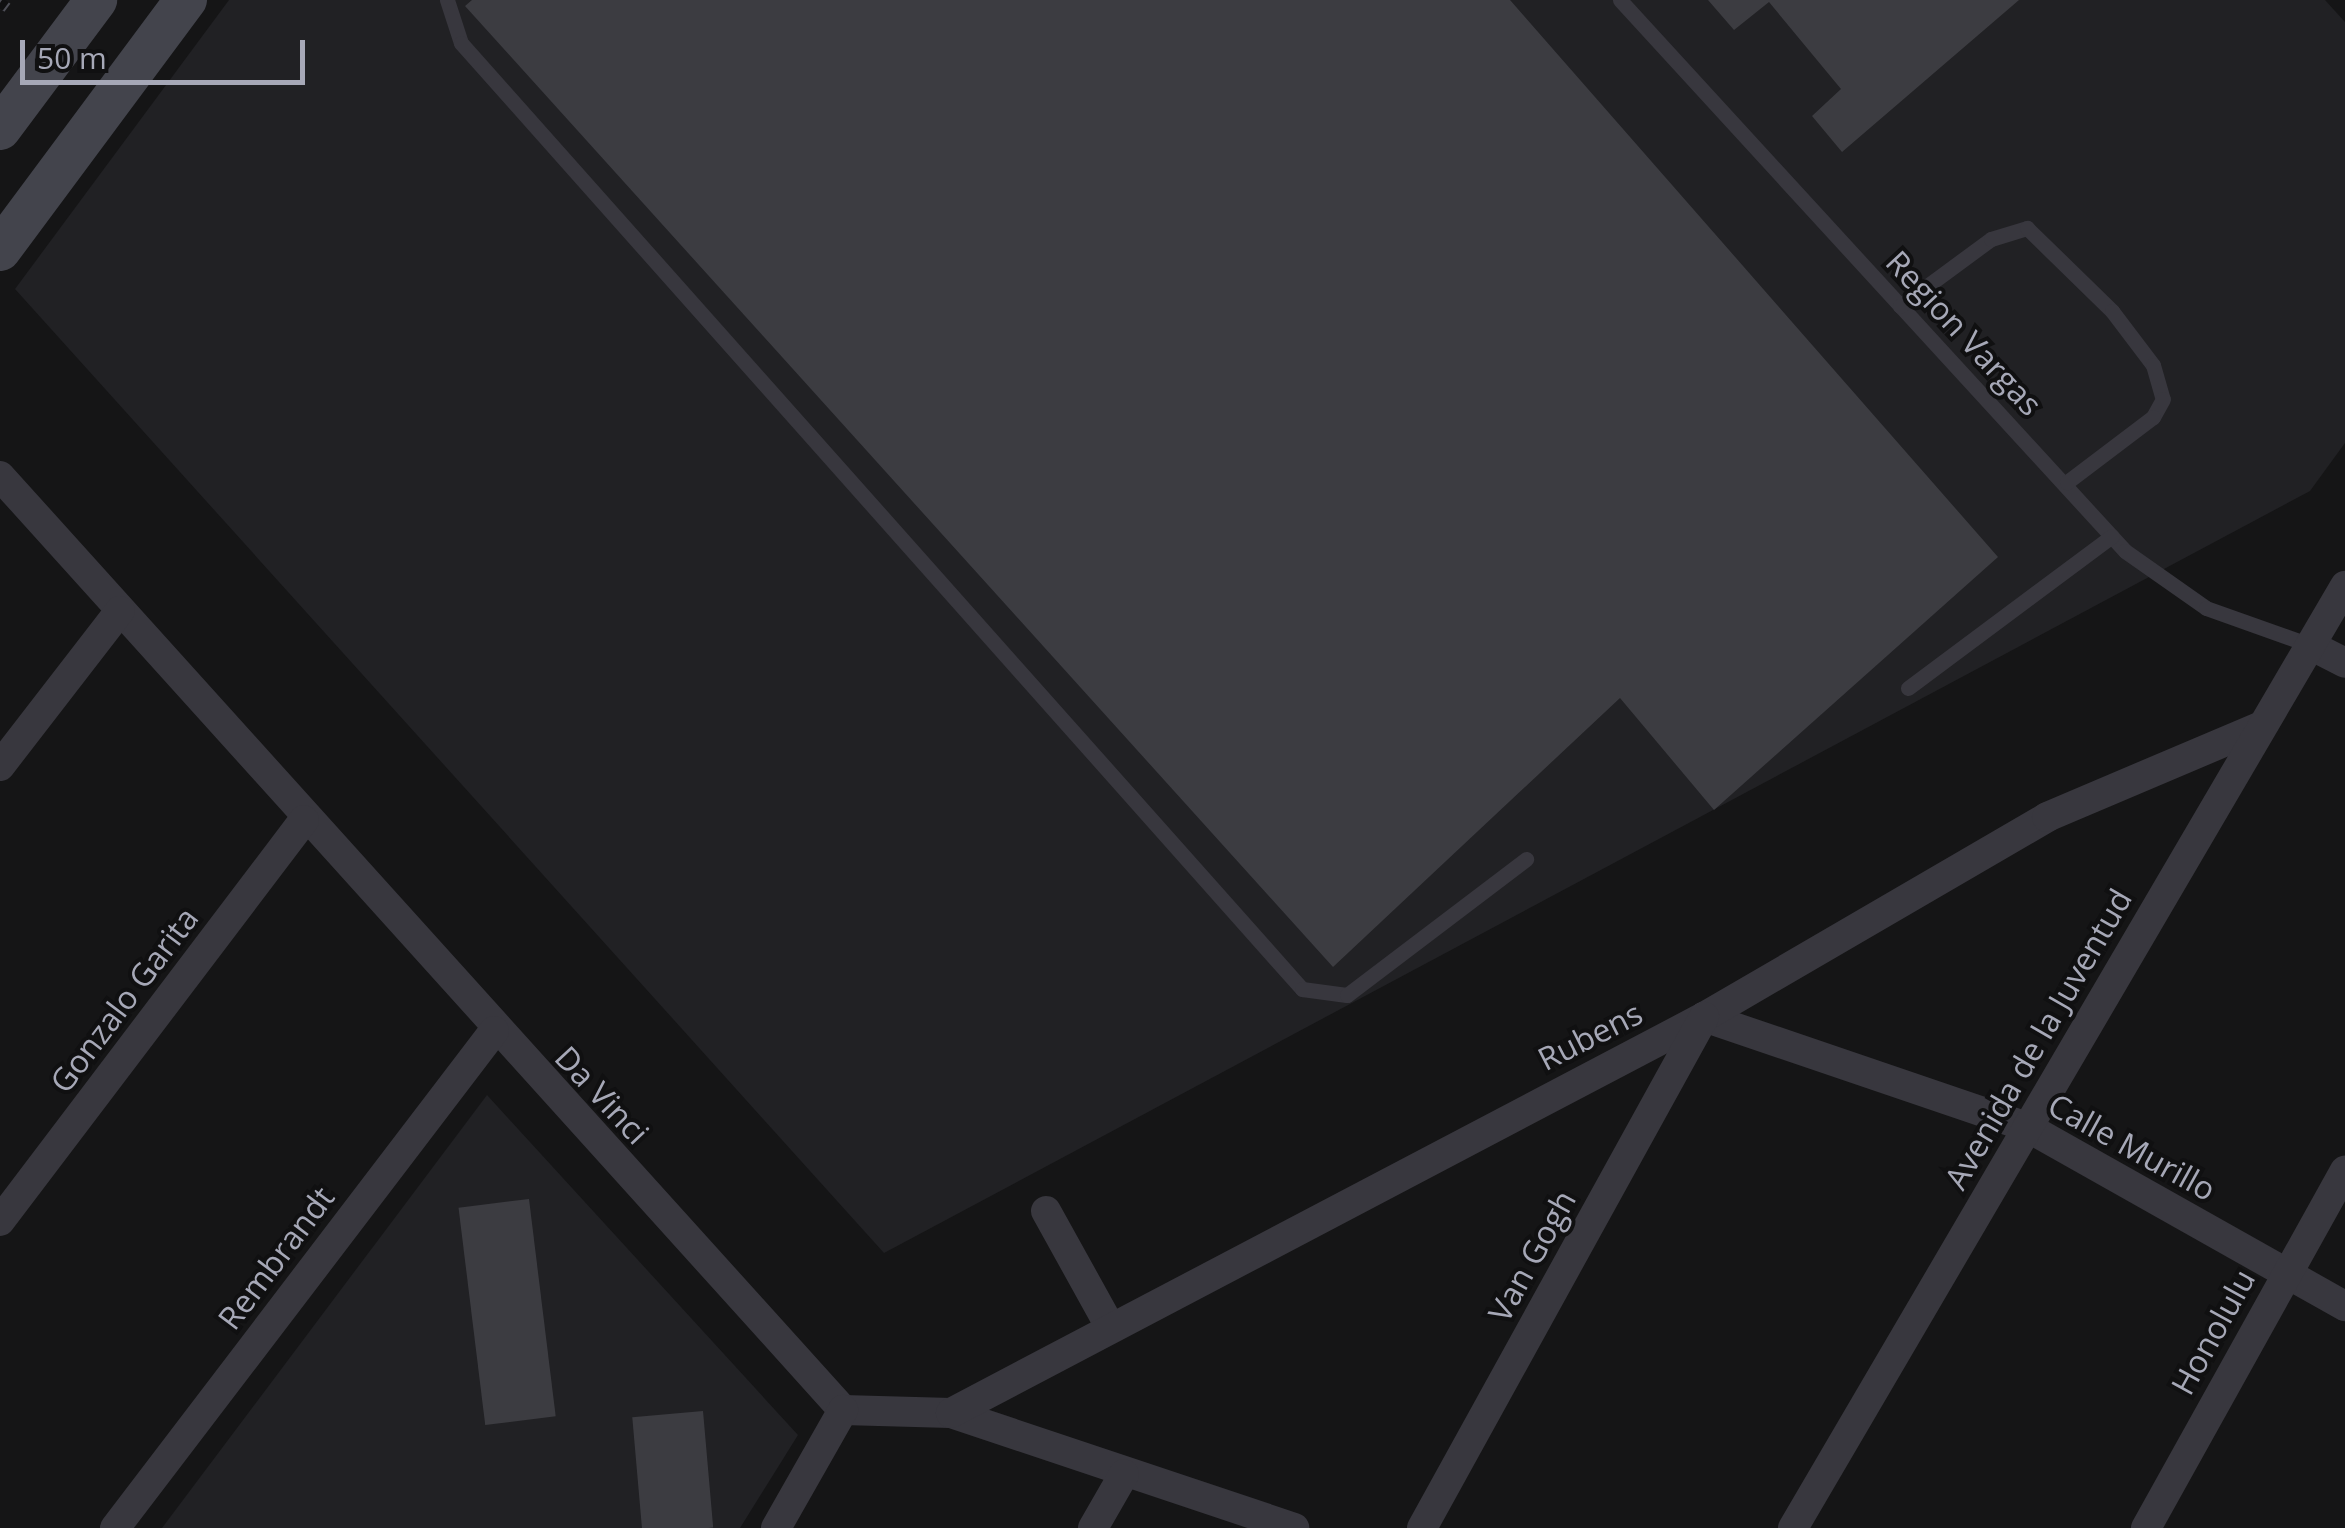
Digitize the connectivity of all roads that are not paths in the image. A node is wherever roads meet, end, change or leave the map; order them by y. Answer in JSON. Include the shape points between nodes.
{"nodes":[{"id":1,"x":96,"y":0,"type":"edge"},
{"id":2,"x":186,"y":0,"type":"edge"},
{"id":3,"x":446,"y":0,"type":"edge"},
{"id":4,"x":1620,"y":0,"type":"edge"},
{"id":5,"x":0,"y":128,"type":"edge"},
{"id":6,"x":0,"y":250,"type":"edge"},
{"id":7,"x":1900,"y":306,"type":"junction"},
{"id":8,"x":0,"y":476,"type":"edge"},
{"id":9,"x":2067,"y":482,"type":"junction"},
{"id":10,"x":2112,"y":536,"type":"junction"},
{"id":11,"x":2345,"y":586,"type":"edge"},
{"id":12,"x":120,"y":612,"type":"junction"},
{"id":13,"x":2310,"y":645,"type":"junction"},
{"id":14,"x":2345,"y":663,"type":"edge"},
{"id":15,"x":1908,"y":688,"type":"dead end"},
{"id":16,"x":2261,"y":726,"type":"junction"},
{"id":17,"x":0,"y":766,"type":"edge"},
{"id":18,"x":304,"y":820,"type":"junction"},
{"id":19,"x":1526,"y":859,"type":"dead end"},
{"id":20,"x":1704,"y":1017,"type":"junction"},
{"id":21,"x":494,"y":1030,"type":"junction"},
{"id":22,"x":2027,"y":1127,"type":"junction"},
{"id":23,"x":2345,"y":1170,"type":"edge"},
{"id":24,"x":1046,"y":1211,"type":"dead end"},
{"id":25,"x":0,"y":1221,"type":"edge"},
{"id":26,"x":2285,"y":1273,"type":"junction"},
{"id":27,"x":2345,"y":1306,"type":"edge"},
{"id":28,"x":1108,"y":1323,"type":"junction"},
{"id":29,"x":843,"y":1410,"type":"junction"},
{"id":30,"x":951,"y":1413,"type":"junction"},
{"id":31,"x":1124,"y":1474,"type":"junction"},
{"id":32,"x":115,"y":1528,"type":"edge"},
{"id":33,"x":776,"y":1528,"type":"edge"},
{"id":34,"x":1093,"y":1528,"type":"edge"},
{"id":35,"x":1294,"y":1528,"type":"edge"},
{"id":36,"x":1422,"y":1528,"type":"edge"},
{"id":37,"x":1793,"y":1528,"type":"edge"},
{"id":38,"x":2146,"y":1528,"type":"edge"}],
"edges":[{"from":1,"to":5,"type":"street"},
{"from":2,"to":6,"type":"street"},
{"from":3,"to":19,"type":"lane","via":[[461,42],[1302,989],[1347,994]]},
{"from":4,"to":7,"type":"lane","name":"Region Vargas"},
{"from":7,"to":9,"type":"lane","name":"Region Vargas"},
{"from":7,"to":9,"type":"lane","via":[[1991,239],[2026,228],[2112,310],[2154,365],[2163,399],[2154,417]]},
{"from":8,"to":12,"type":"street","name":"Da Vinci"},
{"from":9,"to":10,"type":"lane","name":"Region Vargas"},
{"from":10,"to":13,"type":"lane","name":"Region Vargas","via":[[2206,608]]},
{"from":10,"to":15,"type":"lane"},
{"from":11,"to":13,"type":"street","name":"Avenida de la Juventud"},
{"from":12,"to":17,"type":"street"},
{"from":12,"to":18,"type":"street","name":"Da Vinci"},
{"from":13,"to":14,"type":"street"},
{"from":13,"to":16,"type":"street","name":"Avenida de la Juventud"},
{"from":16,"to":20,"type":"street","name":"Rubens","via":[[2047,817]]},
{"from":16,"to":22,"type":"street","name":"Avenida de la Juventud"},
{"from":18,"to":21,"type":"street","name":"Da Vinci"},
{"from":18,"to":25,"type":"street","name":"Gonzalo Garita"},
{"from":20,"to":22,"type":"street","name":"Calle Murillo"},
{"from":20,"to":28,"type":"street","name":"Rubens"},
{"from":20,"to":36,"type":"street","name":"Van Gogh"},
{"from":21,"to":29,"type":"street","name":"Da Vinci"},
{"from":21,"to":32,"type":"street","name":"Rembrandt"},
{"from":22,"to":26,"type":"street","name":"Calle Murillo"},
{"from":22,"to":37,"type":"street","name":"Avenida de la Juventud"},
{"from":23,"to":26,"type":"street","name":"Honolulu"},
{"from":24,"to":28,"type":"street"},
{"from":26,"to":27,"type":"street","name":"Calle Murillo"},
{"from":26,"to":38,"type":"street","name":"Honolulu"},
{"from":28,"to":30,"type":"street","name":"Rubens"},
{"from":29,"to":30,"type":"street"},
{"from":29,"to":33,"type":"street"},
{"from":30,"to":31,"type":"street"},
{"from":31,"to":34,"type":"street"},
{"from":31,"to":35,"type":"street"}]}
